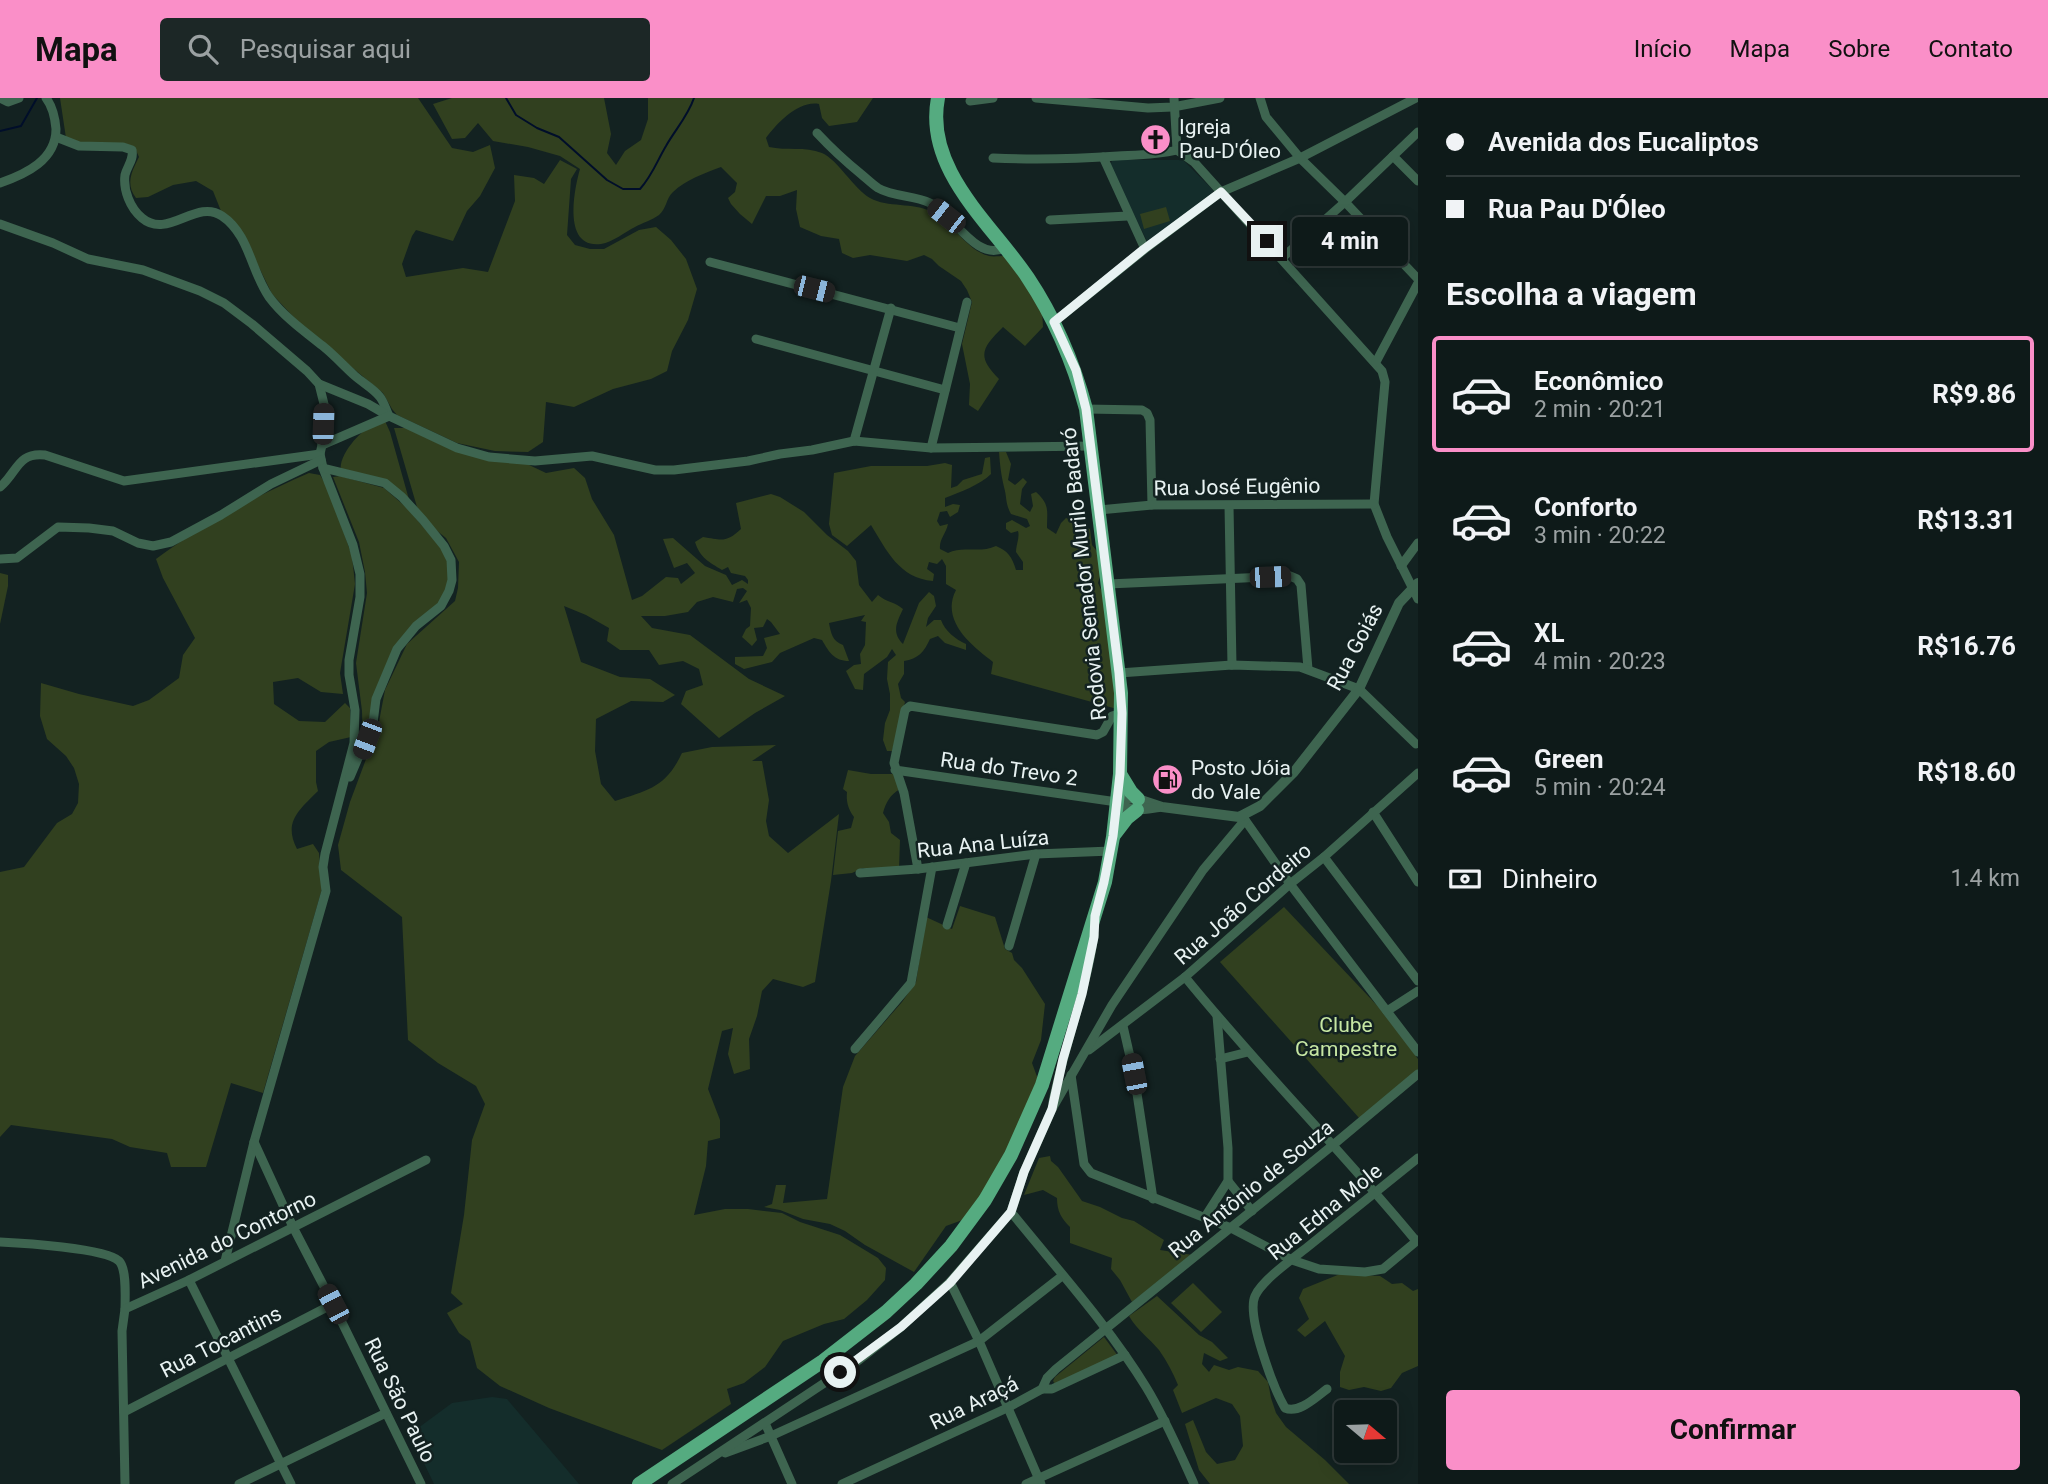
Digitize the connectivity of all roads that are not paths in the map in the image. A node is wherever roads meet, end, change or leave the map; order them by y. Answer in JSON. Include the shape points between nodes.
{"nodes":[{"id":1,"x":0,"y":98,"type":"edge"},
{"id":2,"x":19,"y":98,"type":"edge"},
{"id":3,"x":46,"y":98,"type":"edge"},
{"id":4,"x":938,"y":98,"type":"edge"},
{"id":5,"x":993,"y":98,"type":"edge"},
{"id":6,"x":1036,"y":98,"type":"edge"},
{"id":7,"x":1220,"y":98,"type":"edge"},
{"id":8,"x":1260,"y":98,"type":"edge"},
{"id":9,"x":1416,"y":98,"type":"edge"},
{"id":10,"x":970,"y":101,"type":"dead end"},
{"id":11,"x":1173,"y":103,"type":"edge"},
{"id":12,"x":1418,"y":132,"type":"edge"},
{"id":13,"x":817,"y":133,"type":"dead end"},
{"id":14,"x":56,"y":137,"type":"junction"},
{"id":15,"x":1177,"y":150,"type":"junction"},
{"id":16,"x":1393,"y":156,"type":"junction"},
{"id":17,"x":993,"y":158,"type":"dead end"},
{"id":18,"x":1103,"y":158,"type":"junction"},
{"id":19,"x":1300,"y":158,"type":"junction"},
{"id":20,"x":1418,"y":181,"type":"edge"},
{"id":21,"x":0,"y":183,"type":"edge"},
{"id":22,"x":1221,"y":192,"type":"junction"},
{"id":23,"x":1345,"y":202,"type":"junction"},
{"id":24,"x":1128,"y":216,"type":"junction"},
{"id":25,"x":1050,"y":220,"type":"dead end"},
{"id":26,"x":0,"y":224,"type":"edge"},
{"id":27,"x":1004,"y":248,"type":"junction"},
{"id":28,"x":1144,"y":249,"type":"junction"},
{"id":29,"x":1282,"y":258,"type":"junction"},
{"id":30,"x":710,"y":262,"type":"dead end"},
{"id":31,"x":1418,"y":281,"type":"edge"},
{"id":32,"x":967,"y":302,"type":"dead end"},
{"id":33,"x":891,"y":308,"type":"junction"},
{"id":34,"x":1054,"y":322,"type":"junction"},
{"id":35,"x":960,"y":328,"type":"junction"},
{"id":36,"x":756,"y":339,"type":"dead end"},
{"id":37,"x":1376,"y":362,"type":"junction"},
{"id":38,"x":875,"y":370,"type":"junction"},
{"id":39,"x":320,"y":384,"type":"junction"},
{"id":40,"x":945,"y":390,"type":"junction"},
{"id":41,"x":1086,"y":409,"type":"junction"},
{"id":42,"x":389,"y":416,"type":"junction"},
{"id":43,"x":854,"y":441,"type":"junction"},
{"id":44,"x":1091,"y":446,"type":"junction"},
{"id":45,"x":931,"y":448,"type":"junction"},
{"id":46,"x":321,"y":457,"type":"junction"},
{"id":47,"x":0,"y":487,"type":"edge"},
{"id":48,"x":1374,"y":504,"type":"junction"},
{"id":49,"x":1152,"y":505,"type":"junction"},
{"id":50,"x":1229,"y":506,"type":"junction"},
{"id":51,"x":1099,"y":510,"type":"junction"},
{"id":52,"x":1418,"y":543,"type":"edge"},
{"id":53,"x":0,"y":559,"type":"edge"},
{"id":54,"x":1401,"y":566,"type":"junction"},
{"id":55,"x":1230,"y":579,"type":"junction"},
{"id":56,"x":1108,"y":584,"type":"junction"},
{"id":57,"x":1416,"y":590,"type":"edge"},
{"id":58,"x":1232,"y":665,"type":"junction"},
{"id":59,"x":1308,"y":669,"type":"junction"},
{"id":60,"x":1119,"y":673,"type":"junction"},
{"id":61,"x":1359,"y":689,"type":"junction"},
{"id":62,"x":1122,"y":713,"type":"junction"},
{"id":63,"x":1416,"y":744,"type":"dead end"},
{"id":64,"x":895,"y":770,"type":"junction"},
{"id":65,"x":1418,"y":773,"type":"edge"},
{"id":66,"x":1120,"y":774,"type":"junction"},
{"id":67,"x":341,"y":794,"type":"junction"},
{"id":68,"x":1117,"y":802,"type":"junction"},
{"id":69,"x":1137,"y":804,"type":"junction"},
{"id":70,"x":1374,"y":812,"type":"junction"},
{"id":71,"x":1242,"y":818,"type":"junction"},
{"id":72,"x":1112,"y":844,"type":"junction"},
{"id":73,"x":1036,"y":854,"type":"junction"},
{"id":74,"x":1324,"y":857,"type":"junction"},
{"id":75,"x":966,"y":863,"type":"junction"},
{"id":76,"x":932,"y":867,"type":"junction"},
{"id":77,"x":918,"y":869,"type":"junction"},
{"id":78,"x":860,"y":873,"type":"dead end"},
{"id":79,"x":1418,"y":882,"type":"edge"},
{"id":80,"x":1290,"y":884,"type":"junction"},
{"id":81,"x":1095,"y":916,"type":"junction"},
{"id":82,"x":947,"y":925,"type":"dead end"},
{"id":83,"x":1009,"y":946,"type":"dead end"},
{"id":84,"x":1185,"y":977,"type":"junction"},
{"id":85,"x":1418,"y":981,"type":"edge"},
{"id":86,"x":1418,"y":992,"type":"edge"},
{"id":87,"x":1387,"y":1011,"type":"junction"},
{"id":88,"x":1217,"y":1016,"type":"junction"},
{"id":89,"x":1123,"y":1026,"type":"junction"},
{"id":90,"x":855,"y":1049,"type":"dead end"},
{"id":91,"x":1248,"y":1052,"type":"junction"},
{"id":92,"x":1418,"y":1052,"type":"edge"},
{"id":93,"x":1085,"y":1054,"type":"junction"},
{"id":94,"x":1220,"y":1059,"type":"junction"},
{"id":95,"x":1418,"y":1074,"type":"edge"},
{"id":96,"x":1072,"y":1075,"type":"junction"},
{"id":97,"x":1052,"y":1109,"type":"junction"},
{"id":98,"x":254,"y":1142,"type":"junction"},
{"id":99,"x":1334,"y":1145,"type":"junction"},
{"id":100,"x":1418,"y":1158,"type":"edge"},
{"id":101,"x":426,"y":1160,"type":"dead end"},
{"id":102,"x":1228,"y":1181,"type":"junction"},
{"id":103,"x":1376,"y":1192,"type":"junction"},
{"id":104,"x":1153,"y":1199,"type":"junction"},
{"id":105,"x":1252,"y":1211,"type":"junction"},
{"id":106,"x":1011,"y":1212,"type":"junction"},
{"id":107,"x":1205,"y":1217,"type":"junction"},
{"id":108,"x":293,"y":1227,"type":"junction"},
{"id":109,"x":1231,"y":1228,"type":"junction"},
{"id":110,"x":1417,"y":1240,"type":"edge"},
{"id":111,"x":0,"y":1242,"type":"edge"},
{"id":112,"x":1292,"y":1260,"type":"junction"},
{"id":113,"x":225,"y":1261,"type":"junction"},
{"id":114,"x":1062,"y":1276,"type":"junction"},
{"id":115,"x":189,"y":1280,"type":"junction"},
{"id":116,"x":950,"y":1283,"type":"junction"},
{"id":117,"x":333,"y":1304,"type":"junction"},
{"id":118,"x":125,"y":1309,"type":"junction"},
{"id":119,"x":1104,"y":1329,"type":"junction"},
{"id":120,"x":979,"y":1341,"type":"junction"},
{"id":121,"x":1125,"y":1355,"type":"junction"},
{"id":122,"x":229,"y":1358,"type":"junction"},
{"id":123,"x":1042,"y":1389,"type":"junction"},
{"id":124,"x":1328,"y":1389,"type":"dead end"},
{"id":125,"x":1007,"y":1408,"type":"junction"},
{"id":126,"x":124,"y":1412,"type":"junction"},
{"id":127,"x":386,"y":1413,"type":"junction"},
{"id":128,"x":1166,"y":1421,"type":"junction"},
{"id":129,"x":765,"y":1423,"type":"junction"},
{"id":130,"x":771,"y":1436,"type":"junction"},
{"id":131,"x":712,"y":1458,"type":"junction"},
{"id":132,"x":281,"y":1464,"type":"junction"},
{"id":133,"x":1040,"y":1481,"type":"edge"},
{"id":134,"x":125,"y":1484,"type":"edge"},
{"id":135,"x":239,"y":1484,"type":"edge"},
{"id":136,"x":290,"y":1484,"type":"edge"},
{"id":137,"x":422,"y":1484,"type":"edge"},
{"id":138,"x":639,"y":1484,"type":"edge"},
{"id":139,"x":672,"y":1484,"type":"edge"},
{"id":140,"x":792,"y":1484,"type":"edge"},
{"id":141,"x":842,"y":1484,"type":"edge"},
{"id":142,"x":1026,"y":1484,"type":"edge"},
{"id":143,"x":1194,"y":1484,"type":"edge"}],
"edges":[{"from":1,"to":2,"type":"street","via":[[8,103]]},
{"from":3,"to":14,"type":"street","via":[[52,106]]},
{"from":4,"to":27,"type":"main road","name":"Rodovia Senador Murilo Badaró","via":[[936,130],[942,155]]},
{"from":5,"to":10,"type":"street"},
{"from":6,"to":11,"type":"street","via":[[1148,108]]},
{"from":7,"to":11,"type":"street"},
{"from":8,"to":19,"type":"street","via":[[1266,117]]},
{"from":9,"to":19,"type":"street"},
{"from":11,"to":15,"type":"street"},
{"from":12,"to":16,"type":"street"},
{"from":13,"to":27,"type":"street","via":[[878,189],[930,203],[990,252]]},
{"from":14,"to":21,"type":"street","via":[[45,159]]},
{"from":14,"to":42,"type":"street","via":[[79,146],[132,150],[125,189],[142,218],[154,225],[176,222],[198,211],[220,214],[238,230],[269,297],[380,397]]},
{"from":15,"to":18,"type":"street"},
{"from":15,"to":22,"type":"street"},
{"from":16,"to":20,"type":"street"},
{"from":16,"to":23,"type":"street"},
{"from":17,"to":18,"type":"street"},
{"from":18,"to":24,"type":"street"},
{"from":19,"to":22,"type":"street"},
{"from":19,"to":23,"type":"street"},
{"from":22,"to":28,"type":"street"},
{"from":22,"to":29,"type":"street"},
{"from":23,"to":29,"type":"street"},
{"from":23,"to":31,"type":"street"},
{"from":24,"to":25,"type":"street"},
{"from":24,"to":28,"type":"street"},
{"from":26,"to":39,"type":"street","via":[[88,259],[143,270],[200,290],[252,324]]},
{"from":27,"to":34,"type":"main road","name":"Rodovia Senador Murilo Badaró"},
{"from":28,"to":34,"type":"street"},
{"from":29,"to":37,"type":"street"},
{"from":30,"to":33,"type":"street"},
{"from":31,"to":37,"type":"street"},
{"from":32,"to":35,"type":"street"},
{"from":33,"to":35,"type":"street"},
{"from":33,"to":38,"type":"street"},
{"from":34,"to":41,"type":"main road","name":"Rodovia Senador Murilo Badaró","via":[[1076,370]]},
{"from":35,"to":40,"type":"street"},
{"from":36,"to":38,"type":"street"},
{"from":37,"to":48,"type":"street","via":[[1385,382]]},
{"from":38,"to":40,"type":"street"},
{"from":38,"to":43,"type":"street"},
{"from":39,"to":42,"type":"street"},
{"from":39,"to":46,"type":"street","via":[[324,404]]},
{"from":40,"to":45,"type":"street"},
{"from":41,"to":44,"type":"main road","name":"Rodovia Senador Murilo Badaró"},
{"from":41,"to":49,"type":"street","via":[[1142,410],[1147,414]]},
{"from":42,"to":43,"type":"street","via":[[457,448],[489,457],[535,461],[592,456],[655,470],[748,461]]},
{"from":42,"to":46,"type":"street"},
{"from":43,"to":45,"type":"street"},
{"from":44,"to":45,"type":"street"},
{"from":44,"to":51,"type":"main road","name":"Rodovia Senador Murilo Badaró"},
{"from":46,"to":47,"type":"street","via":[[124,481],[36,454],[25,457]]},
{"from":46,"to":53,"type":"street","via":[[171,542],[153,546],[113,531],[58,527],[17,558]]},
{"from":46,"to":67,"type":"street","via":[[360,574],[349,668],[355,743]]},
{"from":46,"to":67,"type":"street","via":[[385,483],[402,497],[451,560],[449,591],[441,606],[415,626],[397,649],[376,699],[361,755]]},
{"from":48,"to":50,"type":"street","name":"Rua José Eugênio"},
{"from":48,"to":54,"type":"street"},
{"from":49,"to":50,"type":"street","name":"Rua José Eugênio"},
{"from":49,"to":51,"type":"street","name":"Rua José Eugênio"},
{"from":50,"to":55,"type":"street"},
{"from":51,"to":56,"type":"main road","name":"Rodovia Senador Murilo Badaró"},
{"from":52,"to":54,"type":"street"},
{"from":54,"to":57,"type":"street"},
{"from":55,"to":56,"type":"street"},
{"from":55,"to":58,"type":"street"},
{"from":55,"to":59,"type":"street","via":[[1297,579]]},
{"from":56,"to":60,"type":"main road","name":"Rodovia Senador Murilo Badaró"},
{"from":57,"to":61,"type":"street","name":"Rua Goiás","via":[[1399,603]]},
{"from":58,"to":59,"type":"street"},
{"from":58,"to":60,"type":"street"},
{"from":59,"to":61,"type":"street"},
{"from":60,"to":62,"type":"main road","name":"Rodovia Senador Murilo Badaró"},
{"from":61,"to":63,"type":"street"},
{"from":61,"to":71,"type":"street","name":"Rua Goiás","via":[[1294,772]]},
{"from":62,"to":64,"type":"street","via":[[1112,716],[1097,735],[909,706],[894,756]]},
{"from":62,"to":66,"type":"main road","name":"Rodovia Senador Murilo Badaró"},
{"from":64,"to":68,"type":"street","name":"Rua do Trevo 2"},
{"from":64,"to":77,"type":"street","via":[[904,793]]},
{"from":65,"to":70,"type":"street","name":"Rua João Cordeiro"},
{"from":66,"to":68,"type":"main road","name":"Rodovia Senador Murilo Badaró"},
{"from":66,"to":69,"type":"main road"},
{"from":67,"to":98,"type":"street","via":[[324,861],[326,891]]},
{"from":68,"to":69,"type":"street","via":[[1125,808]]},
{"from":68,"to":72,"type":"main road","name":"Rodovia Senador Murilo Badaró"},
{"from":69,"to":71,"type":"street"},
{"from":69,"to":72,"type":"main road"},
{"from":70,"to":74,"type":"street","name":"Rua João Cordeiro"},
{"from":70,"to":79,"type":"street"},
{"from":71,"to":80,"type":"street"},
{"from":71,"to":93,"type":"street","name":"Rua Goiás","via":[[1112,1005]]},
{"from":72,"to":73,"type":"street","name":"Rua Ana Luíza"},
{"from":72,"to":81,"type":"main road","name":"Rodovia Senador Murilo Badaró"},
{"from":73,"to":75,"type":"street","name":"Rua Ana Luíza"},
{"from":73,"to":83,"type":"street"},
{"from":74,"to":80,"type":"street","name":"Rua João Cordeiro"},
{"from":74,"to":85,"type":"street"},
{"from":75,"to":76,"type":"street","name":"Rua Ana Luíza"},
{"from":75,"to":82,"type":"street"},
{"from":76,"to":77,"type":"street","name":"Rua Ana Luíza"},
{"from":76,"to":90,"type":"street","via":[[913,979]]},
{"from":77,"to":78,"type":"street","name":"Rua Ana Luíza"},
{"from":80,"to":84,"type":"street","name":"Rua João Cordeiro"},
{"from":80,"to":87,"type":"street"},
{"from":81,"to":97,"type":"street","via":[[1089,963]]},
{"from":81,"to":138,"type":"main road","name":"Rodovia Senador Murilo Badaró","via":[[1042,1084],[1011,1155],[951,1246],[886,1312],[823,1361]]},
{"from":84,"to":88,"type":"street"},
{"from":84,"to":89,"type":"street","name":"Rua João Cordeiro"},
{"from":86,"to":87,"type":"street"},
{"from":87,"to":92,"type":"street"},
{"from":88,"to":91,"type":"street"},
{"from":88,"to":94,"type":"street"},
{"from":89,"to":93,"type":"street","name":"Rua João Cordeiro"},
{"from":89,"to":104,"type":"street"},
{"from":91,"to":94,"type":"street"},
{"from":91,"to":99,"type":"street"},
{"from":93,"to":96,"type":"street","name":"Rua Goiás"},
{"from":94,"to":102,"type":"street"},
{"from":95,"to":99,"type":"street","name":"Rua Antônio de Souza"},
{"from":96,"to":97,"type":"street","name":"Rua Goiás"},
{"from":96,"to":104,"type":"street","via":[[1086,1169]]},
{"from":97,"to":106,"type":"street"},
{"from":98,"to":108,"type":"street","name":"Rua São Paulo"},
{"from":98,"to":113,"type":"street"},
{"from":99,"to":103,"type":"street"},
{"from":99,"to":105,"type":"street","name":"Rua Antônio de Souza"},
{"from":100,"to":103,"type":"street","name":"Rua Edna Mole"},
{"from":101,"to":108,"type":"street","name":"Avenida do Contorno"},
{"from":102,"to":105,"type":"street"},
{"from":102,"to":107,"type":"street"},
{"from":103,"to":110,"type":"street"},
{"from":103,"to":112,"type":"street","name":"Rua Edna Mole"},
{"from":104,"to":107,"type":"street"},
{"from":105,"to":109,"type":"street","name":"Rua Antônio de Souza"},
{"from":106,"to":114,"type":"street"},
{"from":106,"to":116,"type":"street"},
{"from":107,"to":109,"type":"street"},
{"from":108,"to":113,"type":"street","name":"Avenida do Contorno"},
{"from":108,"to":117,"type":"street","name":"Rua São Paulo"},
{"from":109,"to":112,"type":"street"},
{"from":109,"to":119,"type":"street","name":"Rua Antônio de Souza"},
{"from":110,"to":112,"type":"street","via":[[1383,1269],[1365,1272],[1331,1270]]},
{"from":111,"to":118,"type":"street","via":[[114,1257],[123,1268]]},
{"from":112,"to":124,"type":"street","name":"Rua Edna Mole","via":[[1256,1294],[1252,1311],[1265,1362],[1289,1410]]},
{"from":113,"to":115,"type":"street","name":"Avenida do Contorno"},
{"from":114,"to":119,"type":"street"},
{"from":114,"to":120,"type":"street"},
{"from":115,"to":118,"type":"street","name":"Avenida do Contorno"},
{"from":115,"to":122,"type":"street"},
{"from":116,"to":120,"type":"street"},
{"from":116,"to":129,"type":"street","via":[[859,1360]]},
{"from":117,"to":122,"type":"street","name":"Rua Tocantins"},
{"from":117,"to":127,"type":"street","name":"Rua São Paulo"},
{"from":118,"to":126,"type":"street","name":"Avenida do Contorno"},
{"from":119,"to":121,"type":"street"},
{"from":119,"to":123,"type":"street","name":"Rua Araçá","via":[[1056,1369]]},
{"from":120,"to":125,"type":"street"},
{"from":120,"to":130,"type":"street"},
{"from":121,"to":123,"type":"street","via":[[1052,1389]]},
{"from":121,"to":128,"type":"street"},
{"from":122,"to":126,"type":"street","name":"Rua Tocantins"},
{"from":122,"to":132,"type":"street"},
{"from":123,"to":125,"type":"street","name":"Rua Araçá"},
{"from":125,"to":133,"type":"street"},
{"from":125,"to":141,"type":"street","name":"Rua Araçá"},
{"from":126,"to":134,"type":"street","name":"Avenida do Contorno"},
{"from":127,"to":132,"type":"street"},
{"from":127,"to":137,"type":"street","name":"Rua São Paulo"},
{"from":128,"to":133,"type":"street"},
{"from":128,"to":143,"type":"street"},
{"from":129,"to":130,"type":"street"},
{"from":129,"to":131,"type":"street"},
{"from":130,"to":131,"type":"street"},
{"from":130,"to":140,"type":"street"},
{"from":131,"to":139,"type":"street"},
{"from":132,"to":135,"type":"street"},
{"from":132,"to":136,"type":"street"},
{"from":133,"to":142,"type":"street"}]}
